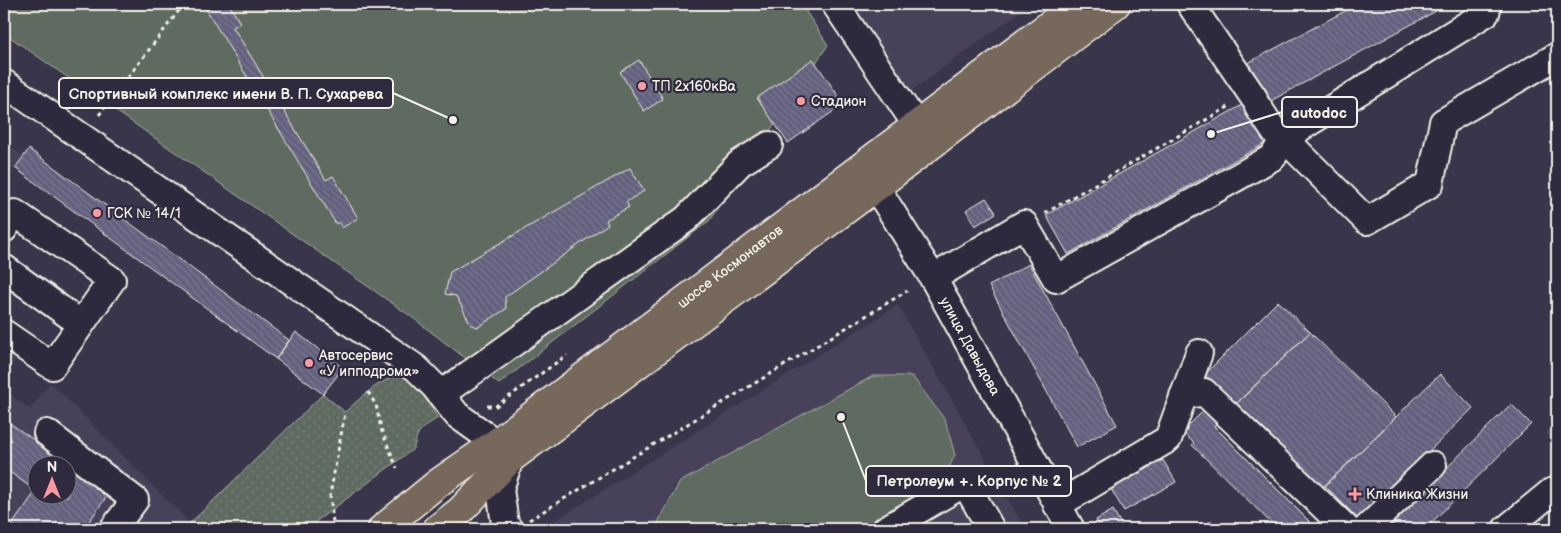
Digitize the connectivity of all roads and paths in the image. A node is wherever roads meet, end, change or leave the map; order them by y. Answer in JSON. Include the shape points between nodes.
{"nodes":[{"id":1,"x":184,"y":4,"type":"edge"},
{"id":2,"x":835,"y":4,"type":"edge"},
{"id":3,"x":1078,"y":4,"type":"edge"},
{"id":4,"x":1116,"y":4,"type":"edge"},
{"id":5,"x":1190,"y":4,"type":"edge"},
{"id":6,"x":1488,"y":4,"type":"edge"},
{"id":7,"x":1557,"y":56,"type":"edge"},
{"id":8,"x":4,"y":84,"type":"edge"},
{"id":9,"x":1254,"y":100,"type":"junction"},
{"id":10,"x":99,"y":115,"type":"dead end"},
{"id":11,"x":917,"y":126,"type":"junction"},
{"id":12,"x":1284,"y":138,"type":"junction"},
{"id":13,"x":769,"y":145,"type":"dead end"},
{"id":14,"x":869,"y":177,"type":"junction"},
{"id":15,"x":1024,"y":224,"type":"junction"},
{"id":16,"x":4,"y":229,"type":"edge"},
{"id":17,"x":4,"y":268,"type":"edge"},
{"id":18,"x":933,"y":278,"type":"junction"},
{"id":19,"x":907,"y":291,"type":"dead end"},
{"id":20,"x":81,"y":324,"type":"junction"},
{"id":21,"x":4,"y":333,"type":"edge"},
{"id":22,"x":1199,"y":353,"type":"dead end"},
{"id":23,"x":368,"y":392,"type":"dead end"},
{"id":24,"x":441,"y":394,"type":"junction"},
{"id":25,"x":1183,"y":396,"type":"junction"},
{"id":26,"x":345,"y":412,"type":"dead end"},
{"id":27,"x":47,"y":433,"type":"dead end"},
{"id":28,"x":503,"y":451,"type":"junction"},
{"id":29,"x":1433,"y":465,"type":"dead end"},
{"id":30,"x":397,"y":468,"type":"dead end"},
{"id":31,"x":1557,"y":490,"type":"edge"},
{"id":32,"x":1057,"y":505,"type":"junction"},
{"id":33,"x":333,"y":522,"type":"dead end"},
{"id":34,"x":516,"y":527,"type":"edge"},
{"id":35,"x":113,"y":529,"type":"edge"},
{"id":36,"x":382,"y":529,"type":"edge"},
{"id":37,"x":438,"y":529,"type":"edge"},
{"id":38,"x":886,"y":529,"type":"edge"},
{"id":39,"x":991,"y":529,"type":"edge"},
{"id":40,"x":1071,"y":529,"type":"edge"},
{"id":41,"x":1346,"y":529,"type":"edge"},
{"id":42,"x":1366,"y":529,"type":"edge"},
{"id":43,"x":1506,"y":529,"type":"edge"}],
"edges":[{"from":1,"to":10,"type":"path"},
{"from":2,"to":11,"type":"street"},
{"from":3,"to":11,"type":"main road","name":"шоссе Космонавтов"},
{"from":4,"to":14,"type":"main road","name":"шоссе Космонавтов"},
{"from":5,"to":9,"type":"street"},
{"from":6,"to":12,"type":"street","via":[[1486,13]]},
{"from":7,"to":12,"type":"street","via":[[1443,122],[1430,184],[1367,220]]},
{"from":8,"to":24,"type":"street","via":[[416,368]]},
{"from":9,"to":12,"type":"street","via":[[1274,131]]},
{"from":9,"to":15,"type":"path"},
{"from":11,"to":14,"type":"main road","name":"шоссе Космонавтов"},
{"from":12,"to":15,"type":"street","via":[[1274,157],[1056,279]]},
{"from":13,"to":24,"type":"street","via":[[740,163],[686,219]]},
{"from":14,"to":18,"type":"street","name":"улица Давыдова"},
{"from":14,"to":28,"type":"main road","name":"шоссе Космонавтов"},
{"from":15,"to":18,"type":"street"},
{"from":16,"to":20,"type":"street","via":[[15,213],[112,280]]},
{"from":17,"to":20,"type":"street"},
{"from":18,"to":32,"type":"street","name":"улица Давыдова"},
{"from":19,"to":34,"type":"path"},
{"from":20,"to":21,"type":"street","via":[[52,366]]},
{"from":22,"to":25,"type":"street"},
{"from":23,"to":30,"type":"path","via":[[376,405],[381,429]]},
{"from":24,"to":28,"type":"street","via":[[457,415]]},
{"from":25,"to":32,"type":"street","via":[[1168,439]]},
{"from":25,"to":41,"type":"street","via":[[1204,392]]},
{"from":26,"to":33,"type":"path","via":[[330,495]]},
{"from":27,"to":35,"type":"street","via":[[135,500]]},
{"from":28,"to":34,"type":"street","via":[[500,489],[505,524]]},
{"from":28,"to":36,"type":"main road","name":"шоссе Космонавтов","via":[[438,483]]},
{"from":28,"to":37,"type":"main road","name":"шоссе Космонавтов","via":[[460,512]]},
{"from":29,"to":42,"type":"street"},
{"from":31,"to":43,"type":"street"},
{"from":32,"to":40,"type":"street","name":"улица Давыдова"},
{"from":38,"to":39,"type":"street","via":[[965,483]]}]}
